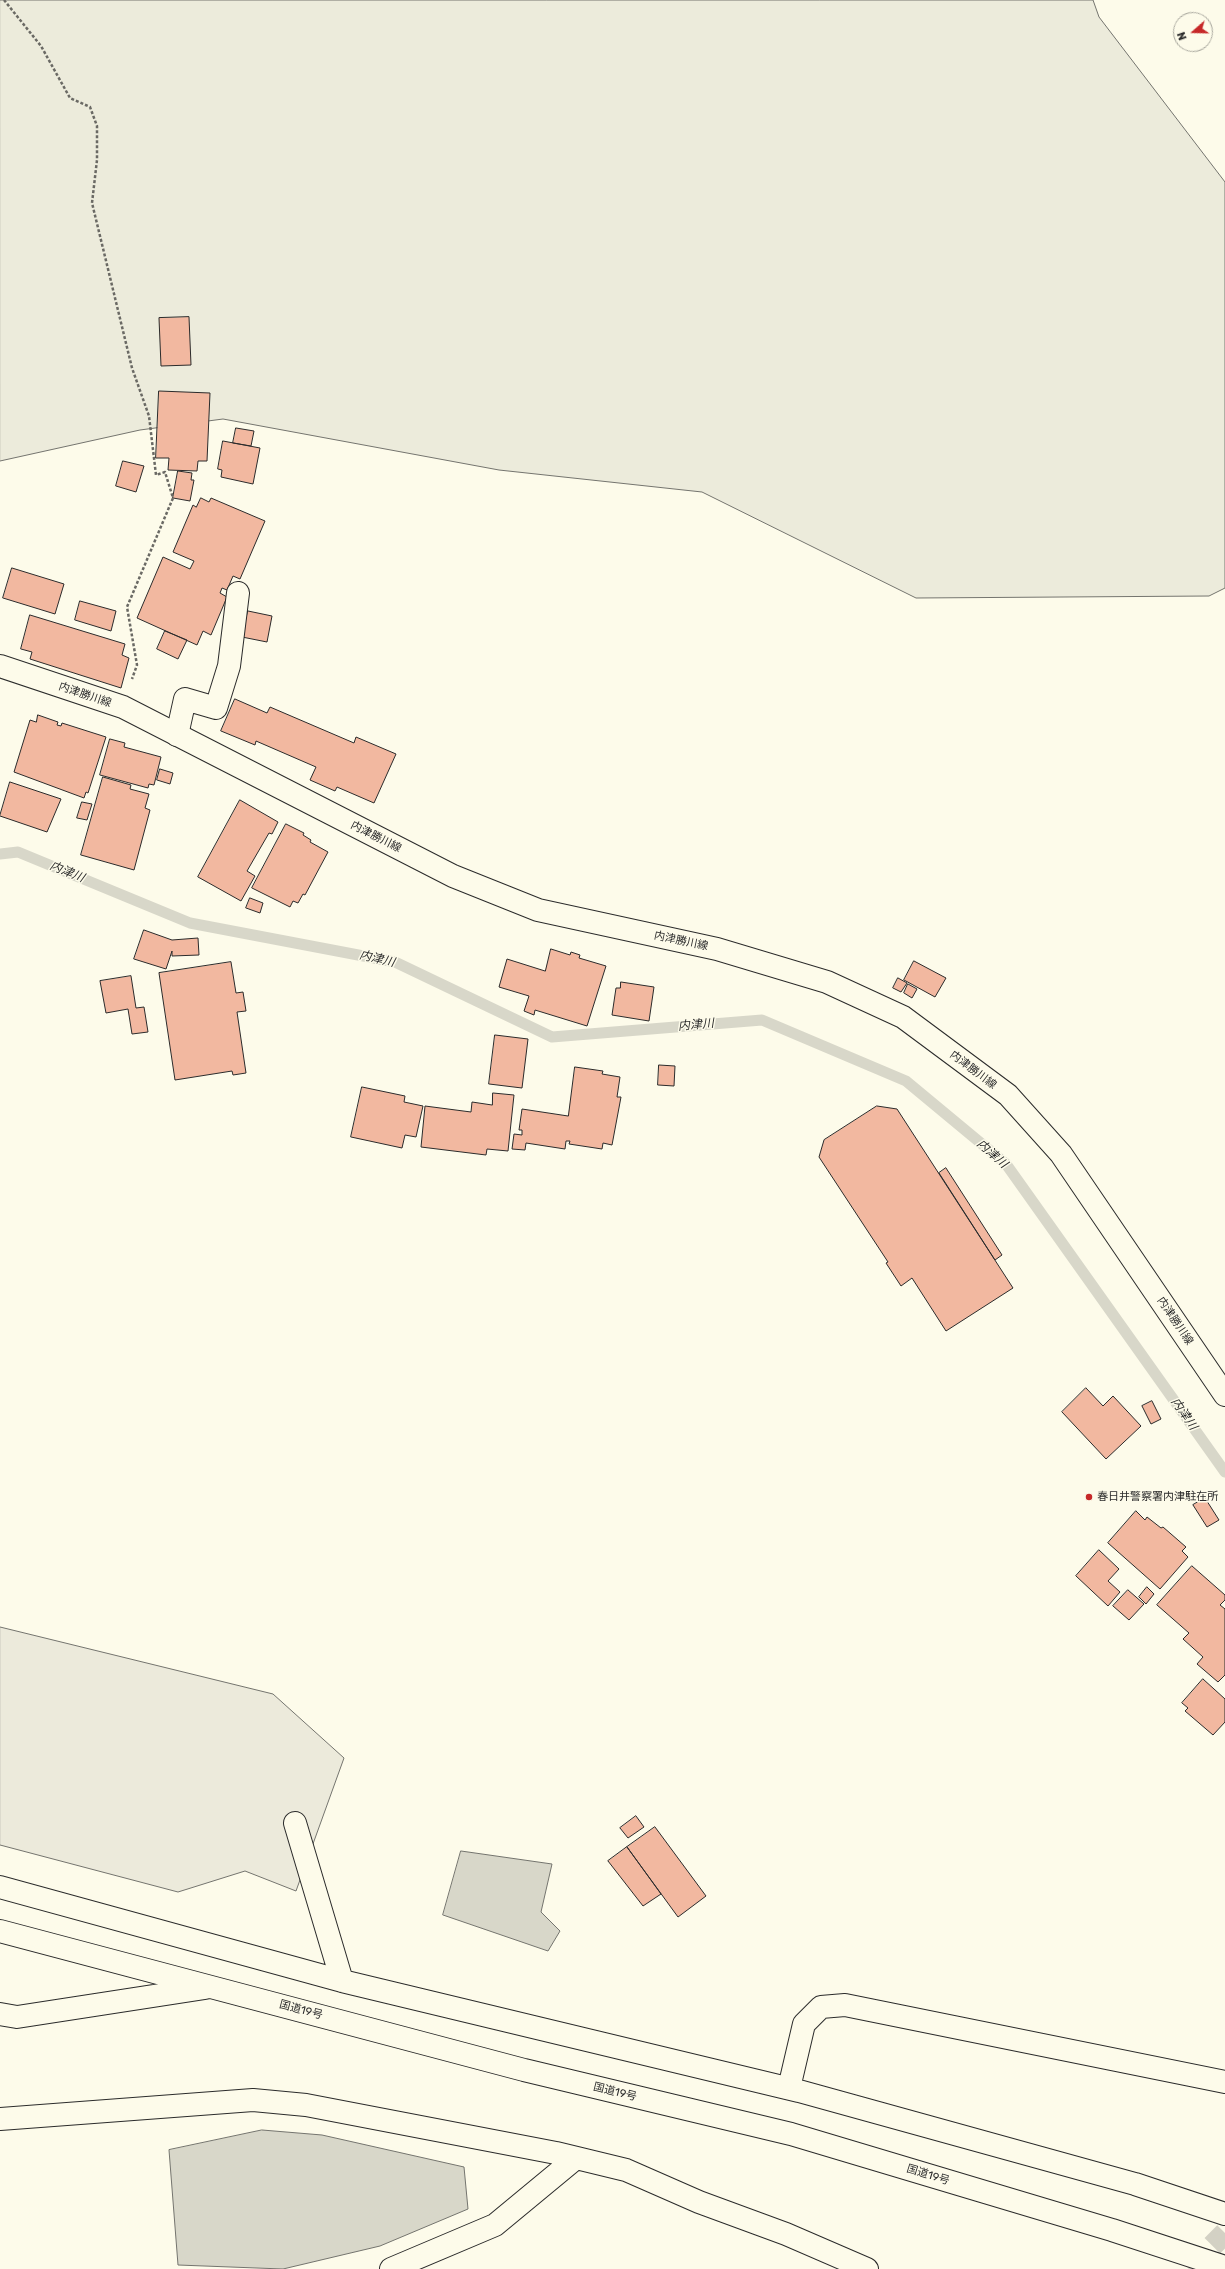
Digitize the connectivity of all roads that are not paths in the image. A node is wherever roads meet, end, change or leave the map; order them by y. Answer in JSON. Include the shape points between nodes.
{"nodes":[{"id":1,"x":238,"y":593,"type":"dead end"},
{"id":2,"x":0,"y":666,"type":"edge"},
{"id":3,"x":177,"y":735,"type":"junction"},
{"id":4,"x":1225,"y":1395,"type":"edge"},
{"id":5,"x":295,"y":1823,"type":"dead end"},
{"id":6,"x":0,"y":1887,"type":"edge"},
{"id":7,"x":0,"y":1931,"type":"edge"},
{"id":8,"x":342,"y":1981,"type":"junction"},
{"id":9,"x":212,"y":1987,"type":"junction"},
{"id":10,"x":0,"y":2014,"type":"edge"},
{"id":11,"x":1225,"y":2082,"type":"edge"},
{"id":12,"x":789,"y":2088,"type":"junction"},
{"id":13,"x":0,"y":2119,"type":"edge"},
{"id":14,"x":576,"y":2158,"type":"junction"},
{"id":15,"x":1225,"y":2214,"type":"edge"},
{"id":16,"x":1225,"y":2267,"type":"edge"},
{"id":17,"x":391,"y":2269,"type":"edge"},
{"id":18,"x":867,"y":2269,"type":"edge"}],
"edges":[{"from":1,"to":3,"type":"main road","via":[[229,666],[216,708],[185,699]]},
{"from":2,"to":3,"type":"main road","name":"内津勝川線","via":[[123,708]]},
{"from":3,"to":4,"type":"main road","name":"内津勝川線","via":[[453,876],[538,910],[717,949],[827,982],[903,1017],[1008,1095],[1061,1154]]},
{"from":5,"to":8,"type":"main road"},
{"from":6,"to":8,"type":"main road"},
{"from":7,"to":9,"type":"main road","name":"国道19号"},
{"from":8,"to":12,"type":"main road"},
{"from":9,"to":10,"type":"main road","via":[[17,2017]]},
{"from":9,"to":16,"type":"main road","name":"国道19号","via":[[524,2070],[791,2134],[1112,2230]]},
{"from":11,"to":12,"type":"main road","via":[[845,2005],[821,2007],[804,2024]]},
{"from":12,"to":15,"type":"main road","via":[[1135,2184]]},
{"from":13,"to":14,"type":"main road","via":[[253,2100],[306,2105]]},
{"from":14,"to":17,"type":"main road","via":[[495,2225]]},
{"from":14,"to":18,"type":"main road","via":[[626,2170]]}]}
